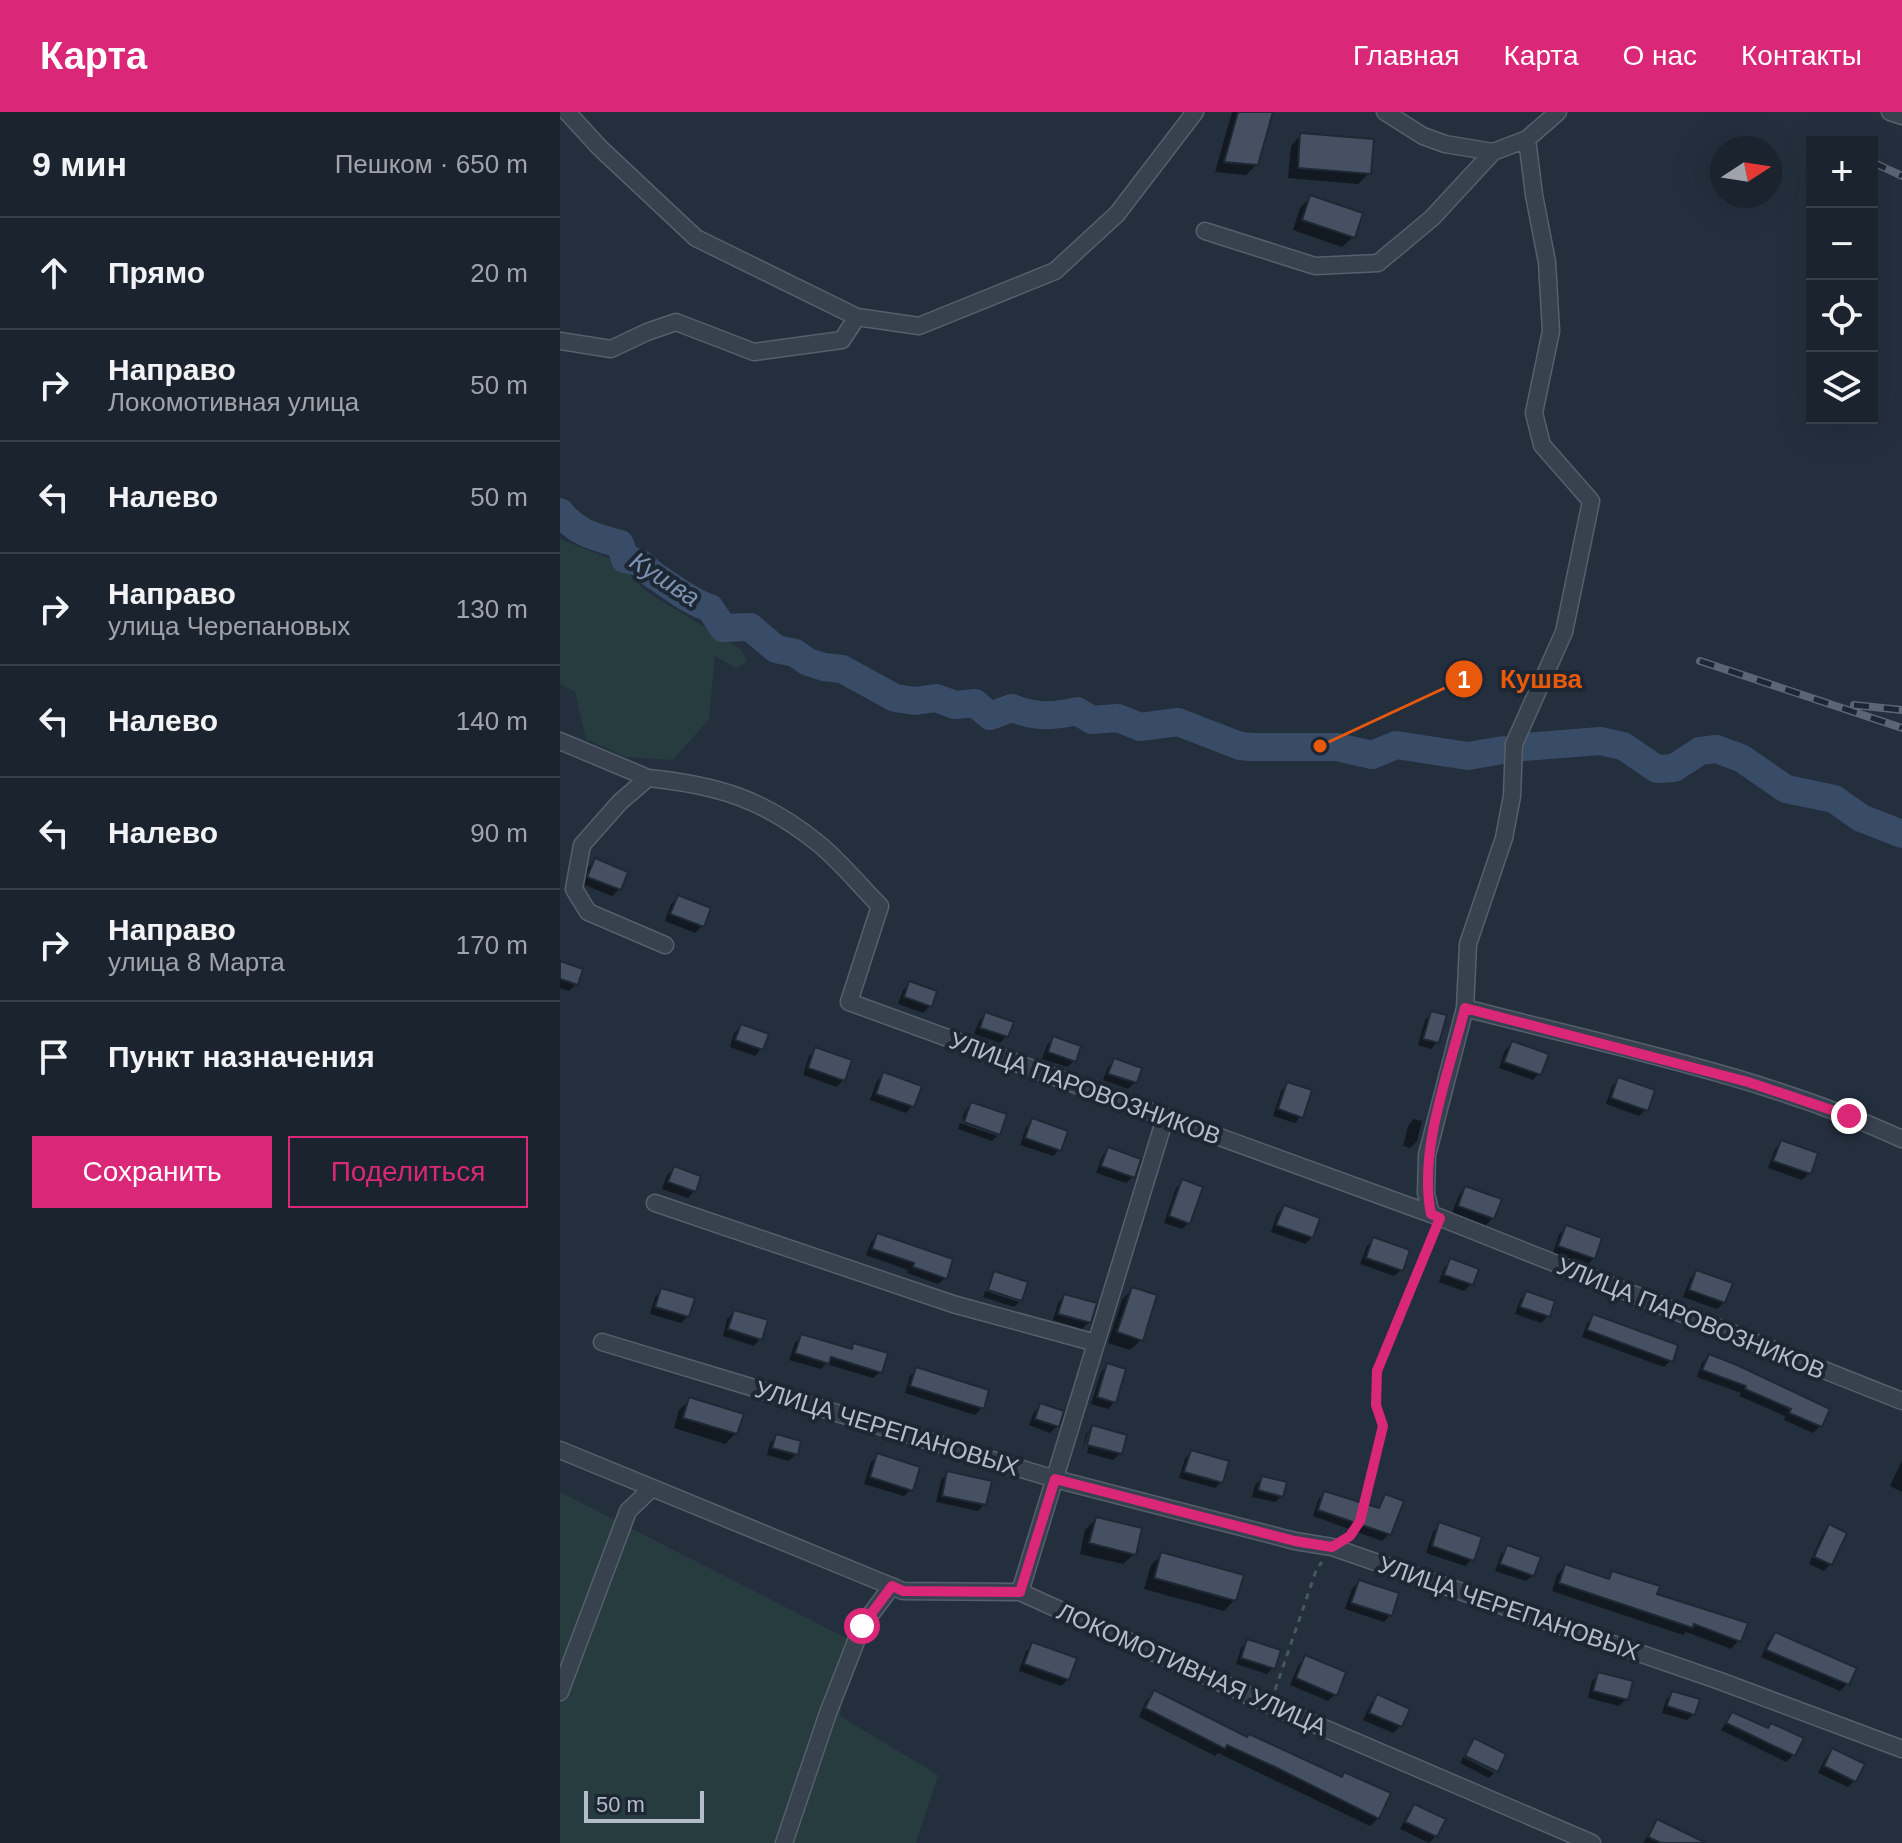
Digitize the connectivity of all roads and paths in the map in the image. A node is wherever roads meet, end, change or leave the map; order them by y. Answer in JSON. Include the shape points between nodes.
{"nodes":[{"id":1,"x":567,"y":112,"type":"edge"},
{"id":2,"x":1195,"y":112,"type":"edge"},
{"id":3,"x":1385,"y":112,"type":"edge"},
{"id":4,"x":1558,"y":112,"type":"edge"},
{"id":5,"x":1890,"y":112,"type":"edge"},
{"id":6,"x":1902,"y":116,"type":"edge"},
{"id":7,"x":1527,"y":139,"type":"junction"},
{"id":8,"x":1493,"y":152,"type":"junction"},
{"id":9,"x":1205,"y":231,"type":"dead end"},
{"id":10,"x":857,"y":317,"type":"junction"},
{"id":11,"x":560,"y":341,"type":"edge"},
{"id":12,"x":560,"y":741,"type":"edge"},
{"id":13,"x":648,"y":778,"type":"junction"},
{"id":14,"x":665,"y":945,"type":"dead end"},
{"id":15,"x":1465,"y":1008,"type":"junction"},
{"id":16,"x":1165,"y":1118,"type":"junction"},
{"id":17,"x":1902,"y":1139,"type":"edge"},
{"id":18,"x":655,"y":1203,"type":"dead end"},
{"id":19,"x":1435,"y":1216,"type":"junction"},
{"id":20,"x":602,"y":1342,"type":"dead end"},
{"id":21,"x":1096,"y":1343,"type":"junction"},
{"id":22,"x":1902,"y":1401,"type":"edge"},
{"id":23,"x":560,"y":1450,"type":"edge"},
{"id":24,"x":1055,"y":1479,"type":"junction"},
{"id":25,"x":652,"y":1488,"type":"junction"},
{"id":26,"x":1332,"y":1547,"type":"junction"},
{"id":27,"x":892,"y":1586,"type":"junction"},
{"id":28,"x":1020,"y":1592,"type":"junction"},
{"id":29,"x":560,"y":1692,"type":"edge"},
{"id":30,"x":1270,"y":1705,"type":"junction"},
{"id":31,"x":1902,"y":1749,"type":"edge"},
{"id":32,"x":784,"y":1843,"type":"edge"},
{"id":33,"x":1592,"y":1843,"type":"edge"}],
"edges":[{"from":1,"to":10,"type":"street","via":[[696,238]]},
{"from":2,"to":10,"type":"street","via":[[1117,214],[1055,271],[919,326]]},
{"from":3,"to":8,"type":"street","via":[[1423,136]]},
{"from":4,"to":7,"type":"street"},
{"from":5,"to":6,"type":"street"},
{"from":7,"to":8,"type":"street"},
{"from":7,"to":15,"type":"street","via":[[1547,262],[1551,331],[1534,413],[1542,445],[1591,501],[1564,632],[1514,744],[1504,838],[1468,944]]},
{"from":8,"to":9,"type":"street","via":[[1432,218],[1378,263],[1315,266]]},
{"from":10,"to":11,"type":"street","via":[[842,340],[754,352],[676,322],[611,349]]},
{"from":12,"to":13,"type":"street"},
{"from":13,"to":14,"type":"street","via":[[582,845],[574,889],[588,912]]},
{"from":13,"to":16,"type":"street","name":"УЛИЦА ПАРОВОЗНИКОВ","via":[[732,793],[782,817],[820,845],[880,906],[849,1002]]},
{"from":15,"to":17,"type":"street","via":[[1748,1082]]},
{"from":15,"to":19,"type":"street","via":[[1427,1155],[1426,1193]]},
{"from":16,"to":19,"type":"street","name":"УЛИЦА ПАРОВОЗНИКОВ"},
{"from":16,"to":21,"type":"street"},
{"from":18,"to":21,"type":"street","via":[[953,1304]]},
{"from":19,"to":22,"type":"street","name":"УЛИЦА ПАРОВОЗНИКОВ"},
{"from":19,"to":26,"type":"path","via":[[1377,1371],[1376,1405],[1383,1426],[1360,1521],[1350,1536]]},
{"from":20,"to":24,"type":"street","name":"УЛИЦА ЧЕРЕПАНОВЫХ"},
{"from":21,"to":24,"type":"street"},
{"from":23,"to":25,"type":"street","name":"ЛОКОМОТИВНАЯ УЛИЦА"},
{"from":24,"to":26,"type":"street","name":"УЛИЦА ЧЕРЕПАНОВЫХ"},
{"from":24,"to":28,"type":"street"},
{"from":25,"to":27,"type":"street","name":"ЛОКОМОТИВНАЯ УЛИЦА"},
{"from":25,"to":29,"type":"street","via":[[628,1511]]},
{"from":26,"to":30,"type":"path","via":[[1317,1568]]},
{"from":26,"to":31,"type":"street","name":"УЛИЦА ЧЕРЕПАНОВЫХ"},
{"from":27,"to":28,"type":"street","name":"ЛОКОМОТИВНАЯ УЛИЦА","via":[[903,1591]]},
{"from":27,"to":32,"type":"street","via":[[862,1626]]},
{"from":28,"to":30,"type":"street","name":"ЛОКОМОТИВНАЯ УЛИЦА"},
{"from":30,"to":33,"type":"street","name":"ЛОКОМОТИВНАЯ УЛИЦА"}]}
